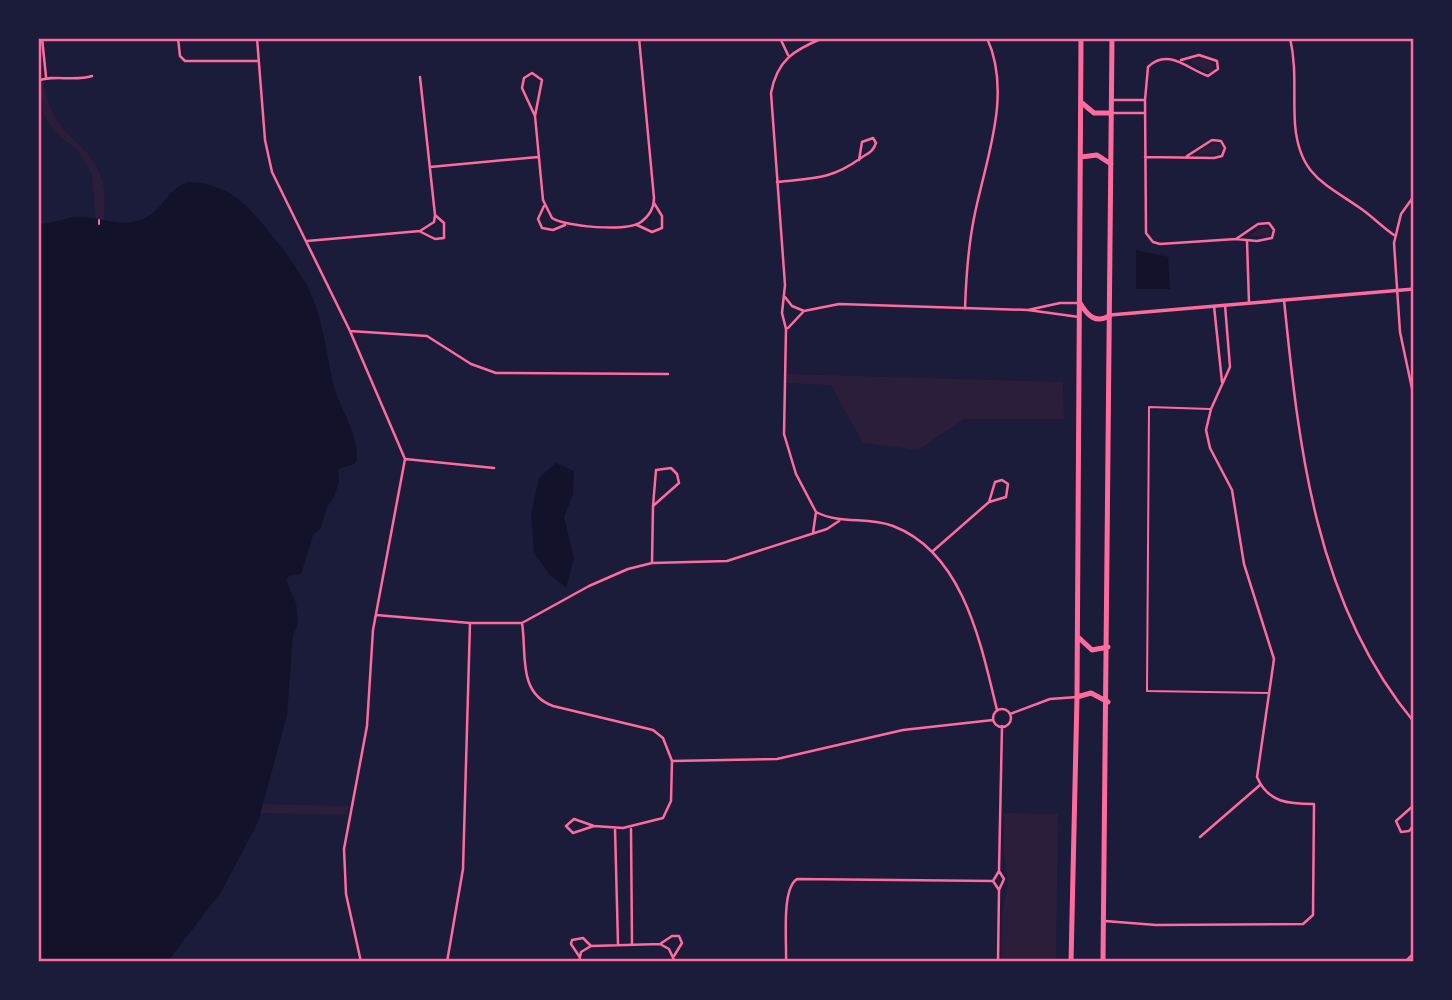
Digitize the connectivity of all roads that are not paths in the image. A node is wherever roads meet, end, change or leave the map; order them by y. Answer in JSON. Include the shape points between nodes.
{"nodes":[{"id":1,"x":43,"y":38,"type":"edge"},
{"id":2,"x":178,"y":38,"type":"edge"},
{"id":3,"x":257,"y":38,"type":"edge"},
{"id":4,"x":639,"y":38,"type":"edge"},
{"id":5,"x":780,"y":38,"type":"edge"},
{"id":6,"x":823,"y":38,"type":"edge"},
{"id":7,"x":987,"y":38,"type":"edge"},
{"id":8,"x":1082,"y":38,"type":"edge"},
{"id":9,"x":1112,"y":38,"type":"edge"},
{"id":10,"x":1290,"y":38,"type":"edge"},
{"id":11,"x":788,"y":55,"type":"junction"},
{"id":12,"x":1181,"y":60,"type":"junction"},
{"id":13,"x":258,"y":61,"type":"junction"},
{"id":14,"x":92,"y":76,"type":"dead end"},
{"id":15,"x":46,"y":77,"type":"junction"},
{"id":16,"x":420,"y":77,"type":"dead end"},
{"id":17,"x":38,"y":81,"type":"edge"},
{"id":18,"x":1111,"y":100,"type":"junction"},
{"id":19,"x":1145,"y":100,"type":"junction"},
{"id":20,"x":1082,"y":103,"type":"junction"},
{"id":21,"x":1111,"y":113,"type":"junction"},
{"id":22,"x":1145,"y":113,"type":"junction"},
{"id":23,"x":535,"y":116,"type":"junction"},
{"id":24,"x":539,"y":156,"type":"junction"},
{"id":25,"x":1187,"y":156,"type":"junction"},
{"id":26,"x":1081,"y":157,"type":"junction"},
{"id":27,"x":1145,"y":157,"type":"junction"},
{"id":28,"x":859,"y":160,"type":"junction"},
{"id":29,"x":1111,"y":164,"type":"junction"},
{"id":30,"x":430,"y":167,"type":"junction"},
{"id":31,"x":777,"y":182,"type":"junction"},
{"id":32,"x":1413,"y":196,"type":"edge"},
{"id":33,"x":654,"y":203,"type":"junction"},
{"id":34,"x":544,"y":205,"type":"junction"},
{"id":35,"x":435,"y":215,"type":"junction"},
{"id":36,"x":565,"y":225,"type":"junction"},
{"id":37,"x":636,"y":225,"type":"junction"},
{"id":38,"x":419,"y":231,"type":"junction"},
{"id":39,"x":1394,"y":235,"type":"junction"},
{"id":40,"x":1236,"y":239,"type":"junction"},
{"id":41,"x":1247,"y":241,"type":"junction"},
{"id":42,"x":306,"y":242,"type":"junction"},
{"id":43,"x":1413,"y":289,"type":"edge"},
{"id":44,"x":1398,"y":291,"type":"junction"},
{"id":45,"x":785,"y":297,"type":"junction"},
{"id":46,"x":1284,"y":300,"type":"junction"},
{"id":47,"x":1080,"y":303,"type":"junction"},
{"id":48,"x":1248,"y":303,"type":"junction"},
{"id":49,"x":1225,"y":305,"type":"junction"},
{"id":50,"x":1214,"y":306,"type":"junction"},
{"id":51,"x":965,"y":309,"type":"junction"},
{"id":52,"x":1028,"y":310,"type":"junction"},
{"id":53,"x":804,"y":311,"type":"junction"},
{"id":54,"x":1110,"y":315,"type":"junction"},
{"id":55,"x":1080,"y":317,"type":"junction"},
{"id":56,"x":786,"y":329,"type":"junction"},
{"id":57,"x":350,"y":331,"type":"junction"},
{"id":58,"x":668,"y":374,"type":"dead end"},
{"id":59,"x":1222,"y":382,"type":"junction"},
{"id":60,"x":1413,"y":398,"type":"edge"},
{"id":61,"x":1211,"y":409,"type":"junction"},
{"id":62,"x":405,"y":459,"type":"junction"},
{"id":63,"x":494,"y":468,"type":"dead end"},
{"id":64,"x":989,"y":502,"type":"junction"},
{"id":65,"x":653,"y":506,"type":"junction"},
{"id":66,"x":816,"y":512,"type":"junction"},
{"id":67,"x":839,"y":522,"type":"junction"},
{"id":68,"x":812,"y":533,"type":"junction"},
{"id":69,"x":932,"y":551,"type":"junction"},
{"id":70,"x":652,"y":563,"type":"junction"},
{"id":71,"x":376,"y":615,"type":"junction"},
{"id":72,"x":470,"y":623,"type":"junction"},
{"id":73,"x":522,"y":623,"type":"junction"},
{"id":74,"x":1077,"y":637,"type":"junction"},
{"id":75,"x":1108,"y":647,"type":"junction"},
{"id":76,"x":1270,"y":693,"type":"junction"},
{"id":77,"x":1077,"y":697,"type":"junction"},
{"id":78,"x":1108,"y":702,"type":"junction"},
{"id":79,"x":997,"y":710,"type":"junction"},
{"id":80,"x":1010,"y":714,"type":"junction"},
{"id":81,"x":993,"y":720,"type":"junction"},
{"id":82,"x":1413,"y":722,"type":"edge"},
{"id":83,"x":1002,"y":726,"type":"junction"},
{"id":84,"x":671,"y":761,"type":"junction"},
{"id":85,"x":1260,"y":785,"type":"junction"},
{"id":86,"x":1413,"y":805,"type":"edge"},
{"id":87,"x":1413,"y":825,"type":"edge"},
{"id":88,"x":594,"y":826,"type":"junction"},
{"id":89,"x":631,"y":827,"type":"junction"},
{"id":90,"x":615,"y":828,"type":"junction"},
{"id":91,"x":1200,"y":837,"type":"dead end"},
{"id":92,"x":999,"y":872,"type":"junction"},
{"id":93,"x":788,"y":877,"type":"dead end"},
{"id":94,"x":993,"y":881,"type":"junction"},
{"id":95,"x":792,"y":882,"type":"junction"},
{"id":96,"x":999,"y":890,"type":"junction"},
{"id":97,"x":1105,"y":921,"type":"junction"},
{"id":98,"x":618,"y":944,"type":"junction"},
{"id":99,"x":632,"y":944,"type":"junction"},
{"id":100,"x":660,"y":944,"type":"junction"},
{"id":101,"x":590,"y":946,"type":"junction"},
{"id":102,"x":1413,"y":953,"type":"edge"},
{"id":103,"x":579,"y":956,"type":"junction"},
{"id":104,"x":674,"y":956,"type":"junction"},
{"id":105,"x":361,"y":961,"type":"edge"},
{"id":106,"x":447,"y":961,"type":"edge"},
{"id":107,"x":579,"y":961,"type":"edge"},
{"id":108,"x":675,"y":961,"type":"edge"},
{"id":109,"x":786,"y":961,"type":"edge"},
{"id":110,"x":998,"y":961,"type":"edge"},
{"id":111,"x":1071,"y":961,"type":"edge"},
{"id":112,"x":1103,"y":961,"type":"edge"},
{"id":113,"x":1405,"y":961,"type":"edge"}],
"edges":[{"from":1,"to":15,"type":"street"},
{"from":2,"to":13,"type":"street","via":[[185,61]]},
{"from":3,"to":13,"type":"street"},
{"from":4,"to":33,"type":"street"},
{"from":5,"to":11,"type":"street"},
{"from":6,"to":11,"type":"street"},
{"from":7,"to":51,"type":"street","via":[[995,60],[997,103],[970,237]]},
{"from":8,"to":20,"type":"highway"},
{"from":9,"to":18,"type":"highway"},
{"from":10,"to":39,"type":"street","via":[[1296,134],[1308,169],[1321,184]]},
{"from":11,"to":31,"type":"street","via":[[771,93]]},
{"from":12,"to":12,"type":"street","via":[[1205,55],[1217,61],[1218,69],[1214,75],[1205,75]]},
{"from":12,"to":19,"type":"street","via":[[1152,63],[1146,75]]},
{"from":13,"to":42,"type":"street","via":[[268,159]]},
{"from":14,"to":15,"type":"street","via":[[73,80]]},
{"from":15,"to":17,"type":"street"},
{"from":16,"to":30,"type":"street"},
{"from":18,"to":19,"type":"street"},
{"from":18,"to":21,"type":"highway"},
{"from":19,"to":22,"type":"street"},
{"from":20,"to":21,"type":"highway","via":[[1094,113]]},
{"from":20,"to":26,"type":"highway"},
{"from":21,"to":22,"type":"street"},
{"from":21,"to":29,"type":"highway"},
{"from":22,"to":27,"type":"street"},
{"from":23,"to":23,"type":"street","via":[[542,80],[532,73],[524,78],[522,88]]},
{"from":23,"to":24,"type":"street"},
{"from":24,"to":30,"type":"street"},
{"from":24,"to":34,"type":"street"},
{"from":25,"to":25,"type":"street","via":[[1218,158],[1225,148],[1221,141],[1212,140]]},
{"from":25,"to":27,"type":"street"},
{"from":26,"to":29,"type":"highway","via":[[1097,155]]},
{"from":26,"to":47,"type":"highway"},
{"from":27,"to":40,"type":"street","via":[[1144,227],[1149,239],[1166,244]]},
{"from":28,"to":28,"type":"street","via":[[862,142],[873,138],[874,148]]},
{"from":28,"to":31,"type":"street","via":[[830,176]]},
{"from":29,"to":54,"type":"highway"},
{"from":30,"to":35,"type":"street"},
{"from":31,"to":45,"type":"street"},
{"from":32,"to":39,"type":"street"},
{"from":33,"to":37,"type":"street"},
{"from":33,"to":37,"type":"street","via":[[662,216],[662,228],[652,232]]},
{"from":34,"to":36,"type":"street","via":[[552,218]]},
{"from":34,"to":36,"type":"street","via":[[538,219],[542,228]]},
{"from":35,"to":38,"type":"street","via":[[431,226]]},
{"from":35,"to":38,"type":"street","via":[[444,223],[444,238]]},
{"from":36,"to":37,"type":"street"},
{"from":38,"to":42,"type":"street"},
{"from":39,"to":44,"type":"street"},
{"from":40,"to":41,"type":"street"},
{"from":40,"to":41,"type":"street","via":[[1264,223],[1273,226],[1269,240]]},
{"from":41,"to":48,"type":"street"},
{"from":42,"to":57,"type":"street"},
{"from":43,"to":44,"type":"street"},
{"from":44,"to":46,"type":"street"},
{"from":44,"to":60,"type":"street","via":[[1400,332]]},
{"from":45,"to":53,"type":"street"},
{"from":45,"to":56,"type":"street"},
{"from":46,"to":48,"type":"street"},
{"from":46,"to":82,"type":"street","via":[[1296,412],[1327,559],[1363,648]]},
{"from":47,"to":52,"type":"street"},
{"from":47,"to":54,"type":"highway","via":[[1093,318]]},
{"from":47,"to":55,"type":"highway"},
{"from":48,"to":49,"type":"street"},
{"from":49,"to":50,"type":"street"},
{"from":49,"to":59,"type":"street","via":[[1230,367]]},
{"from":50,"to":54,"type":"street"},
{"from":50,"to":59,"type":"street"},
{"from":51,"to":52,"type":"street"},
{"from":51,"to":53,"type":"street","via":[[850,303]]},
{"from":52,"to":55,"type":"street"},
{"from":53,"to":56,"type":"street"},
{"from":54,"to":75,"type":"highway"},
{"from":55,"to":74,"type":"highway"},
{"from":56,"to":66,"type":"street","via":[[784,435],[796,474]]},
{"from":57,"to":58,"type":"street","via":[[427,336],[471,364],[496,373]]},
{"from":57,"to":62,"type":"street"},
{"from":59,"to":61,"type":"street"},
{"from":61,"to":76,"type":"street","via":[[1207,439],[1232,490],[1244,564],[1273,651]]},
{"from":61,"to":76,"type":"lane","via":[[1149,407],[1147,691]]},
{"from":62,"to":63,"type":"street"},
{"from":62,"to":71,"type":"street"},
{"from":64,"to":64,"type":"street","via":[[995,482],[1009,484],[1006,497]]},
{"from":64,"to":69,"type":"street"},
{"from":65,"to":65,"type":"street","via":[[656,470],[671,468],[677,474],[677,486]]},
{"from":65,"to":70,"type":"street"},
{"from":66,"to":67,"type":"street"},
{"from":66,"to":68,"type":"street"},
{"from":67,"to":68,"type":"street"},
{"from":67,"to":69,"type":"street","via":[[885,523]]},
{"from":68,"to":70,"type":"street","via":[[727,561]]},
{"from":69,"to":79,"type":"street","via":[[972,623]]},
{"from":70,"to":73,"type":"street","via":[[603,579]]},
{"from":71,"to":72,"type":"street"},
{"from":71,"to":105,"type":"street","via":[[367,726],[343,858]]},
{"from":72,"to":73,"type":"street"},
{"from":72,"to":106,"type":"street","via":[[463,869]]},
{"from":73,"to":84,"type":"street","via":[[526,676],[538,698],[553,706],[653,730],[667,745]]},
{"from":74,"to":75,"type":"highway","via":[[1093,650]]},
{"from":74,"to":77,"type":"highway"},
{"from":75,"to":78,"type":"highway"},
{"from":76,"to":85,"type":"street","via":[[1257,760]]},
{"from":77,"to":78,"type":"highway","via":[[1091,693]]},
{"from":77,"to":80,"type":"street","via":[[1050,699]]},
{"from":77,"to":111,"type":"highway"},
{"from":78,"to":97,"type":"highway"},
{"from":79,"to":80,"type":"street"},
{"from":79,"to":81,"type":"street"},
{"from":80,"to":83,"type":"street","via":[[1009,722]]},
{"from":81,"to":83,"type":"street"},
{"from":81,"to":84,"type":"street","via":[[903,730],[777,758]]},
{"from":83,"to":92,"type":"street"},
{"from":84,"to":89,"type":"street","via":[[671,801],[663,818]]},
{"from":85,"to":91,"type":"street"},
{"from":85,"to":97,"type":"street","via":[[1280,802],[1314,804],[1313,915],[1303,924]]},
{"from":86,"to":87,"type":"street","via":[[1395,821],[1401,832]]},
{"from":88,"to":88,"type":"street","via":[[574,819],[566,826],[573,833]]},
{"from":88,"to":90,"type":"street"},
{"from":89,"to":90,"type":"street"},
{"from":89,"to":99,"type":"street"},
{"from":90,"to":98,"type":"street"},
{"from":92,"to":94,"type":"street"},
{"from":92,"to":96,"type":"street","via":[[1004,879]]},
{"from":93,"to":95,"type":"street"},
{"from":94,"to":95,"type":"street","via":[[805,877]]},
{"from":94,"to":96,"type":"street"},
{"from":95,"to":109,"type":"street","via":[[787,898]]},
{"from":96,"to":110,"type":"street"},
{"from":97,"to":112,"type":"highway"},
{"from":98,"to":99,"type":"street"},
{"from":98,"to":101,"type":"street"},
{"from":99,"to":100,"type":"street"},
{"from":100,"to":104,"type":"street"},
{"from":100,"to":104,"type":"street","via":[[680,936],[682,943]]},
{"from":101,"to":103,"type":"street"},
{"from":101,"to":103,"type":"street","via":[[583,938],[572,940]]},
{"from":102,"to":113,"type":"street"},
{"from":103,"to":107,"type":"street"},
{"from":104,"to":108,"type":"street"}]}
